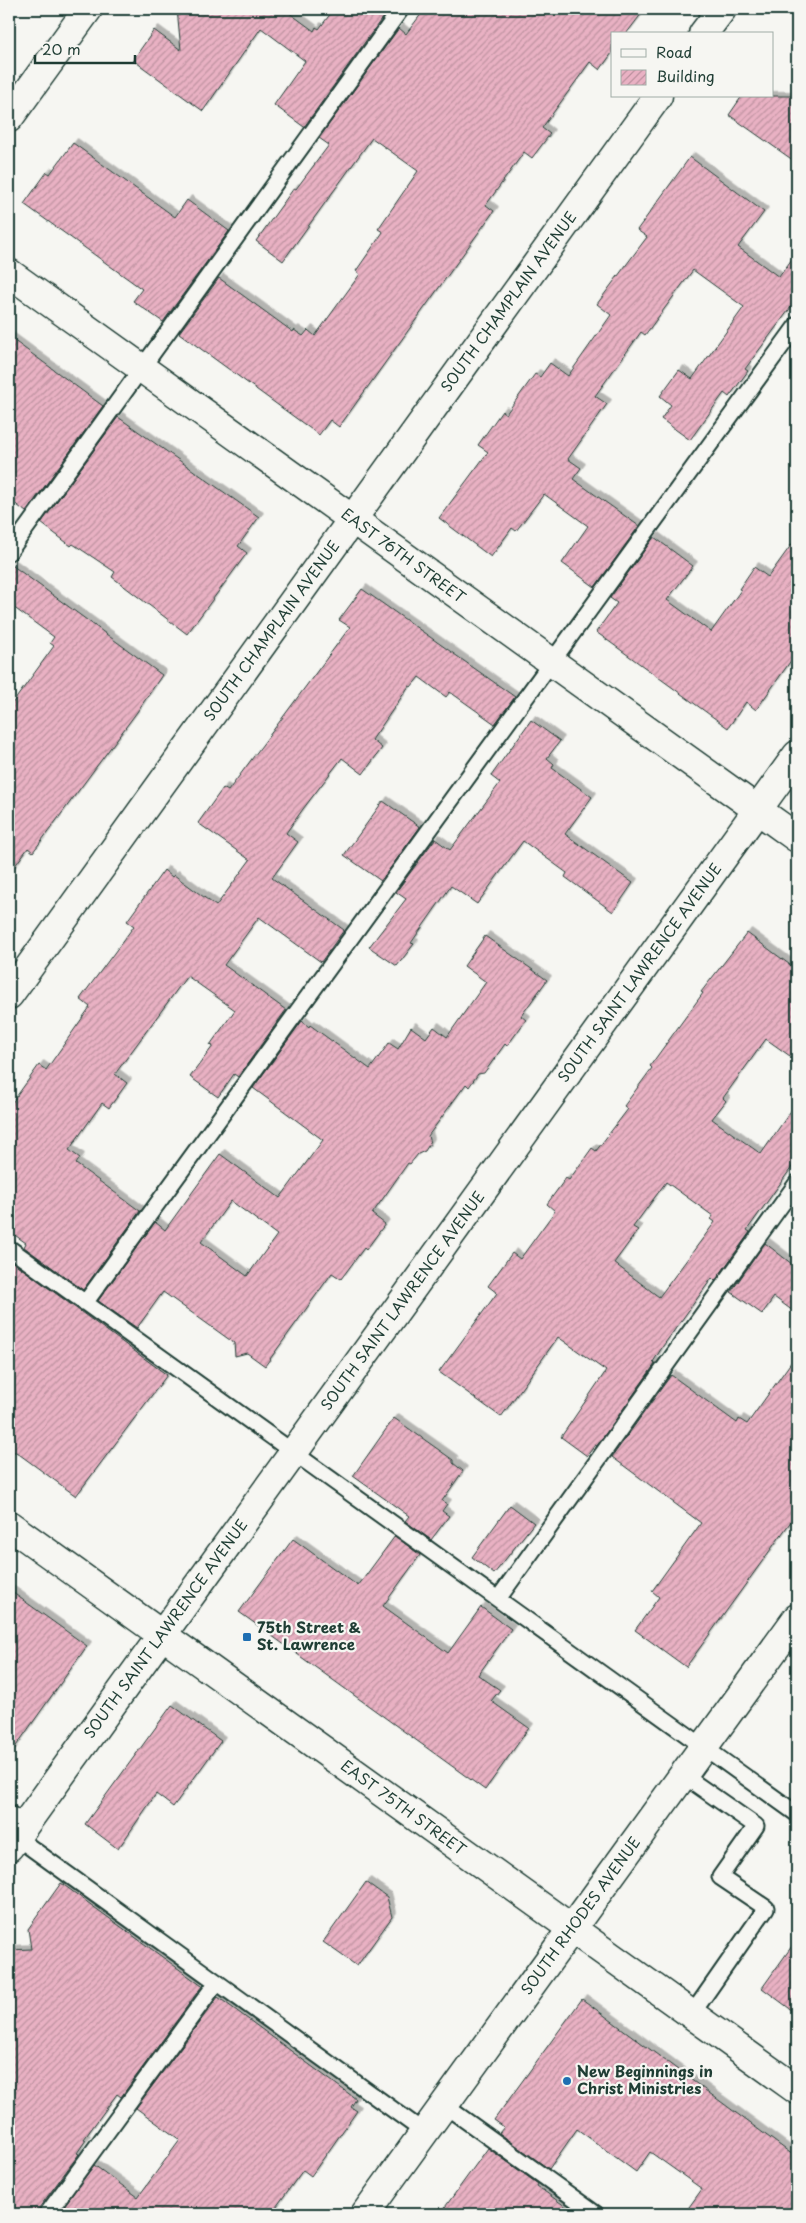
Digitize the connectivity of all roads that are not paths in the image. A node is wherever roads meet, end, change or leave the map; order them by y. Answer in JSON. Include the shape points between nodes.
{"nodes":[{"id":1,"x":88,"y":9,"type":"edge"},
{"id":2,"x":401,"y":9,"type":"edge"},
{"id":3,"x":722,"y":9,"type":"edge"},
{"id":4,"x":705,"y":32,"type":"edge"},
{"id":5,"x":657,"y":98,"type":"edge"},
{"id":6,"x":9,"y":118,"type":"edge"},
{"id":7,"x":9,"y":273,"type":"edge"},
{"id":8,"x":797,"y":325,"type":"edge"},
{"id":9,"x":141,"y":368,"type":"junction"},
{"id":10,"x":352,"y":519,"type":"junction"},
{"id":11,"x":9,"y":552,"type":"edge"},
{"id":12,"x":552,"y":663,"type":"junction"},
{"id":13,"x":797,"y":755,"type":"edge"},
{"id":14,"x":758,"y":810,"type":"junction"},
{"id":15,"x":797,"y":838,"type":"edge"},
{"id":16,"x":9,"y":995,"type":"edge"},
{"id":17,"x":797,"y":1183,"type":"edge"},
{"id":18,"x":9,"y":1248,"type":"edge"},
{"id":19,"x":86,"y":1303,"type":"junction"},
{"id":20,"x":294,"y":1452,"type":"junction"},
{"id":21,"x":9,"y":1525,"type":"edge"},
{"id":22,"x":498,"y":1599,"type":"junction"},
{"id":23,"x":797,"y":1618,"type":"edge"},
{"id":24,"x":162,"y":1636,"type":"junction"},
{"id":25,"x":704,"y":1747,"type":"junction"},
{"id":26,"x":683,"y":1775,"type":"junction"},
{"id":27,"x":797,"y":1814,"type":"edge"},
{"id":28,"x":14,"y":1830,"type":"edge"},
{"id":29,"x":572,"y":1928,"type":"junction"},
{"id":30,"x":217,"y":1982,"type":"junction"},
{"id":31,"x":692,"y":2014,"type":"junction"},
{"id":32,"x":797,"y":2090,"type":"edge"},
{"id":33,"x":444,"y":2105,"type":"junction"},
{"id":34,"x":424,"y":2132,"type":"junction"},
{"id":35,"x":47,"y":2214,"type":"edge"},
{"id":36,"x":365,"y":2214,"type":"edge"},
{"id":37,"x":596,"y":2214,"type":"edge"}],
"edges":[{"from":1,"to":6,"type":"street"},
{"from":2,"to":9,"type":"lane"},
{"from":3,"to":4,"type":"street"},
{"from":5,"to":10,"type":"street","name":"SOUTH CHAMPLAIN AVENUE"},
{"from":7,"to":9,"type":"street","name":"EAST 76TH STREET"},
{"from":8,"to":12,"type":"lane"},
{"from":9,"to":10,"type":"street","name":"EAST 76TH STREET"},
{"from":9,"to":11,"type":"lane"},
{"from":10,"to":12,"type":"street","name":"EAST 76TH STREET"},
{"from":10,"to":16,"type":"street","name":"SOUTH CHAMPLAIN AVENUE"},
{"from":12,"to":14,"type":"street","name":"EAST 76TH STREET"},
{"from":12,"to":19,"type":"lane"},
{"from":13,"to":14,"type":"street","name":"SOUTH SAINT LAWRENCE AVENUE"},
{"from":14,"to":15,"type":"street","name":"EAST 76TH STREET"},
{"from":14,"to":20,"type":"street","name":"SOUTH SAINT LAWRENCE AVENUE"},
{"from":17,"to":22,"type":"lane"},
{"from":18,"to":19,"type":"lane"},
{"from":19,"to":20,"type":"lane"},
{"from":20,"to":22,"type":"lane"},
{"from":20,"to":24,"type":"street","name":"SOUTH SAINT LAWRENCE AVENUE"},
{"from":21,"to":24,"type":"street","name":"EAST 75TH STREET"},
{"from":22,"to":25,"type":"lane"},
{"from":23,"to":25,"type":"street","name":"SOUTH RHODES AVENUE"},
{"from":24,"to":28,"type":"street","name":"SOUTH SAINT LAWRENCE AVENUE"},
{"from":24,"to":29,"type":"street","name":"EAST 75TH STREET"},
{"from":25,"to":26,"type":"street","name":"SOUTH RHODES AVENUE"},
{"from":25,"to":27,"type":"lane"},
{"from":26,"to":29,"type":"street","name":"SOUTH RHODES AVENUE"},
{"from":26,"to":31,"type":"lane","via":[[756,1826],[720,1876],[766,1908]]},
{"from":28,"to":30,"type":"lane"},
{"from":29,"to":31,"type":"street","name":"EAST 75TH STREET"},
{"from":29,"to":33,"type":"street","name":"SOUTH RHODES AVENUE"},
{"from":30,"to":34,"type":"lane"},
{"from":30,"to":35,"type":"lane"},
{"from":31,"to":32,"type":"street","name":"EAST 75TH STREET"},
{"from":33,"to":34,"type":"street","name":"SOUTH RHODES AVENUE"},
{"from":33,"to":37,"type":"lane"},
{"from":34,"to":36,"type":"street","name":"SOUTH RHODES AVENUE"}]}
